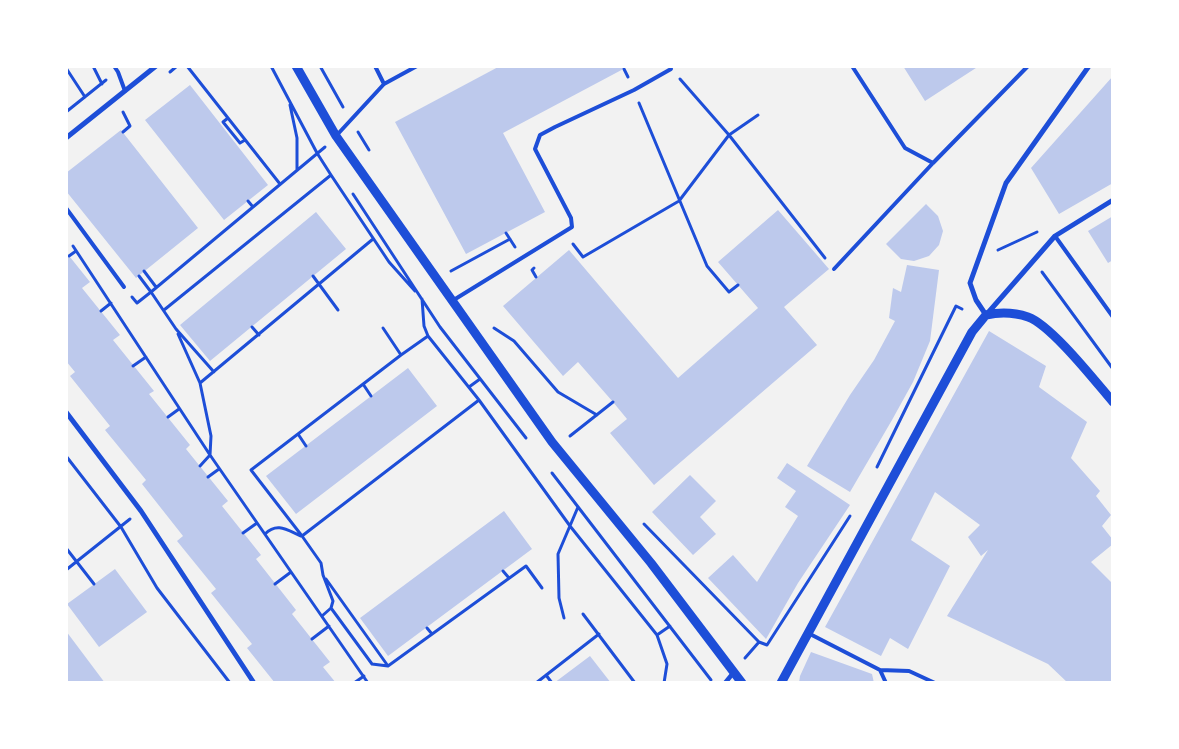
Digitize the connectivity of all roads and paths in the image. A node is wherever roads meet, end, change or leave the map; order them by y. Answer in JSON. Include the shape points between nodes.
{"nodes":[{"id":1,"x":93,"y":66,"type":"edge"},
{"id":2,"x":114,"y":66,"type":"edge"},
{"id":3,"x":156,"y":66,"type":"edge"},
{"id":4,"x":188,"y":66,"type":"edge"},
{"id":5,"x":271,"y":66,"type":"edge"},
{"id":6,"x":296,"y":66,"type":"edge"},
{"id":7,"x":320,"y":66,"type":"edge"},
{"id":8,"x":375,"y":66,"type":"edge"},
{"id":9,"x":417,"y":66,"type":"edge"},
{"id":10,"x":852,"y":66,"type":"edge"},
{"id":11,"x":1028,"y":66,"type":"edge"},
{"id":12,"x":1089,"y":66,"type":"edge"},
{"id":13,"x":66,"y":68,"type":"edge"},
{"id":14,"x":671,"y":68,"type":"edge"},
{"id":15,"x":624,"y":69,"type":"dead end"},
{"id":16,"x":118,"y":72,"type":"junction"},
{"id":17,"x":102,"y":84,"type":"junction"},
{"id":18,"x":384,"y":84,"type":"junction"},
{"id":19,"x":634,"y":90,"type":"junction"},
{"id":20,"x":125,"y":91,"type":"junction"},
{"id":21,"x":85,"y":97,"type":"junction"},
{"id":22,"x":288,"y":99,"type":"junction"},
{"id":23,"x":122,"y":109,"type":"dead end"},
{"id":24,"x":66,"y":112,"type":"edge"},
{"id":25,"x":758,"y":115,"type":"dead end"},
{"id":26,"x":228,"y":118,"type":"junction"},
{"id":27,"x":350,"y":120,"type":"junction"},
{"id":28,"x":123,"y":132,"type":"dead end"},
{"id":29,"x":728,"y":135,"type":"junction"},
{"id":30,"x":336,"y":136,"type":"junction"},
{"id":31,"x":66,"y":138,"type":"edge"},
{"id":32,"x":245,"y":140,"type":"junction"},
{"id":33,"x":371,"y":152,"type":"dead end"},
{"id":34,"x":317,"y":153,"type":"junction"},
{"id":35,"x":933,"y":163,"type":"junction"},
{"id":36,"x":297,"y":170,"type":"junction"},
{"id":37,"x":331,"y":175,"type":"junction"},
{"id":38,"x":280,"y":184,"type":"junction"},
{"id":39,"x":1113,"y":200,"type":"edge"},
{"id":40,"x":248,"y":201,"type":"dead end"},
{"id":41,"x":680,"y":201,"type":"junction"},
{"id":42,"x":253,"y":207,"type":"junction"},
{"id":43,"x":66,"y":208,"type":"edge"},
{"id":44,"x":1045,"y":228,"type":"dead end"},
{"id":45,"x":564,"y":232,"type":"junction"},
{"id":46,"x":506,"y":233,"type":"dead end"},
{"id":47,"x":1055,"y":236,"type":"junction"},
{"id":48,"x":373,"y":239,"type":"junction"},
{"id":49,"x":510,"y":239,"type":"junction"},
{"id":50,"x":71,"y":243,"type":"dead end"},
{"id":51,"x":514,"y":245,"type":"dead end"},
{"id":52,"x":76,"y":251,"type":"junction"},
{"id":53,"x":69,"y":256,"type":"dead end"},
{"id":54,"x":979,"y":258,"type":"junction"},
{"id":55,"x":444,"y":264,"type":"dead end"},
{"id":56,"x":834,"y":269,"type":"joint"},
{"id":57,"x":144,"y":271,"type":"dead end"},
{"id":58,"x":449,"y":272,"type":"junction"},
{"id":59,"x":139,"y":276,"type":"dead end"},
{"id":60,"x":313,"y":276,"type":"dead end"},
{"id":61,"x":320,"y":284,"type":"junction"},
{"id":62,"x":738,"y":285,"type":"dead end"},
{"id":63,"x":124,"y":287,"type":"dead end"},
{"id":64,"x":156,"y":287,"type":"junction"},
{"id":65,"x":151,"y":292,"type":"junction"},
{"id":66,"x":463,"y":294,"type":"junction"},
{"id":67,"x":452,"y":301,"type":"junction"},
{"id":68,"x":111,"y":303,"type":"junction"},
{"id":69,"x":137,"y":303,"type":"dead end"},
{"id":70,"x":164,"y":310,"type":"junction"},
{"id":71,"x":338,"y":310,"type":"dead end"},
{"id":72,"x":101,"y":311,"type":"dead end"},
{"id":73,"x":1113,"y":317,"type":"edge"},
{"id":74,"x":984,"y":318,"type":"junction"},
{"id":75,"x":490,"y":326,"type":"dead end"},
{"id":76,"x":252,"y":327,"type":"dead end"},
{"id":77,"x":383,"y":328,"type":"dead end"},
{"id":78,"x":176,"y":329,"type":"junction"},
{"id":79,"x":259,"y":335,"type":"junction"},
{"id":80,"x":428,"y":336,"type":"junction"},
{"id":81,"x":401,"y":355,"type":"junction"},
{"id":82,"x":146,"y":357,"type":"junction"},
{"id":83,"x":134,"y":366,"type":"dead end"},
{"id":84,"x":214,"y":372,"type":"junction"},
{"id":85,"x":480,"y":379,"type":"dead end"},
{"id":86,"x":200,"y":383,"type":"junction"},
{"id":87,"x":363,"y":384,"type":"junction"},
{"id":88,"x":469,"y":387,"type":"junction"},
{"id":89,"x":371,"y":396,"type":"dead end"},
{"id":90,"x":479,"y":400,"type":"junction"},
{"id":91,"x":1112,"y":400,"type":"edge"},
{"id":92,"x":613,"y":402,"type":"dead end"},
{"id":93,"x":180,"y":409,"type":"junction"},
{"id":94,"x":66,"y":412,"type":"edge"},
{"id":95,"x":597,"y":415,"type":"junction"},
{"id":96,"x":168,"y":417,"type":"dead end"},
{"id":97,"x":298,"y":434,"type":"junction"},
{"id":98,"x":576,"y":443,"type":"dead end"},
{"id":99,"x":306,"y":446,"type":"dead end"},
{"id":100,"x":210,"y":455,"type":"junction"},
{"id":101,"x":66,"y":456,"type":"edge"},
{"id":102,"x":200,"y":466,"type":"dead end"},
{"id":103,"x":220,"y":469,"type":"junction"},
{"id":104,"x":873,"y":474,"type":"dead end"},
{"id":105,"x":208,"y":477,"type":"dead end"},
{"id":106,"x":578,"y":507,"type":"dead end"},
{"id":107,"x":855,"y":508,"type":"dead end"},
{"id":108,"x":141,"y":511,"type":"junction"},
{"id":109,"x":257,"y":523,"type":"junction"},
{"id":110,"x":644,"y":524,"type":"dead end"},
{"id":111,"x":570,"y":526,"type":"junction"},
{"id":112,"x":121,"y":527,"type":"junction"},
{"id":113,"x":244,"y":533,"type":"dead end"},
{"id":114,"x":265,"y":534,"type":"junction"},
{"id":115,"x":302,"y":536,"type":"junction"},
{"id":116,"x":66,"y":548,"type":"edge"},
{"id":117,"x":77,"y":562,"type":"junction"},
{"id":118,"x":66,"y":570,"type":"edge"},
{"id":119,"x":503,"y":571,"type":"dead end"},
{"id":120,"x":291,"y":572,"type":"junction"},
{"id":121,"x":323,"y":575,"type":"junction"},
{"id":122,"x":632,"y":577,"type":"dead end"},
{"id":123,"x":509,"y":579,"type":"junction"},
{"id":124,"x":94,"y":584,"type":"dead end"},
{"id":125,"x":275,"y":584,"type":"dead end"},
{"id":126,"x":542,"y":588,"type":"dead end"},
{"id":127,"x":331,"y":608,"type":"junction"},
{"id":128,"x":583,"y":614,"type":"dead end"},
{"id":129,"x":322,"y":616,"type":"junction"},
{"id":130,"x":564,"y":618,"type":"dead end"},
{"id":131,"x":329,"y":626,"type":"junction"},
{"id":132,"x":670,"y":626,"type":"junction"},
{"id":133,"x":427,"y":628,"type":"dead end"},
{"id":134,"x":808,"y":633,"type":"junction"},
{"id":135,"x":432,"y":634,"type":"junction"},
{"id":136,"x":599,"y":634,"type":"junction"},
{"id":137,"x":657,"y":635,"type":"junction"},
{"id":138,"x":312,"y":639,"type":"dead end"},
{"id":139,"x":759,"y":642,"type":"junction"},
{"id":140,"x":388,"y":666,"type":"junction"},
{"id":141,"x":880,"y":670,"type":"junction"},
{"id":142,"x":735,"y":671,"type":"junction"},
{"id":143,"x":546,"y":675,"type":"junction"},
{"id":144,"x":364,"y":676,"type":"junction"},
{"id":145,"x":230,"y":683,"type":"edge"},
{"id":146,"x":254,"y":683,"type":"edge"},
{"id":147,"x":354,"y":683,"type":"edge"},
{"id":148,"x":368,"y":683,"type":"edge"},
{"id":149,"x":536,"y":683,"type":"edge"},
{"id":150,"x":552,"y":683,"type":"edge"},
{"id":151,"x":636,"y":683,"type":"edge"},
{"id":152,"x":664,"y":683,"type":"edge"},
{"id":153,"x":713,"y":683,"type":"edge"},
{"id":154,"x":725,"y":683,"type":"edge"},
{"id":155,"x":742,"y":683,"type":"edge"},
{"id":156,"x":781,"y":683,"type":"edge"},
{"id":157,"x":886,"y":683,"type":"edge"},
{"id":158,"x":935,"y":683,"type":"edge"}],
"edges":[{"from":1,"to":17,"type":"path"},
{"from":2,"to":16,"type":"lane"},
{"from":3,"to":20,"type":"street"},
{"from":4,"to":26,"type":"path"},
{"from":5,"to":22,"type":"path"},
{"from":6,"to":30,"type":"street"},
{"from":7,"to":27,"type":"path"},
{"from":8,"to":18,"type":"lane"},
{"from":9,"to":18,"type":"lane"},
{"from":10,"to":35,"type":"lane","via":[[905,148]]},
{"from":11,"to":35,"type":"lane"},
{"from":12,"to":54,"type":"street","via":[[1006,183]]},
{"from":13,"to":21,"type":"path"},
{"from":14,"to":19,"type":"lane"},
{"from":14,"to":29,"type":"path"},
{"from":15,"to":19,"type":"path"},
{"from":16,"to":17,"type":"path"},
{"from":16,"to":20,"type":"lane"},
{"from":17,"to":21,"type":"path"},
{"from":18,"to":27,"type":"lane"},
{"from":19,"to":41,"type":"path"},
{"from":19,"to":45,"type":"lane","via":[[540,135],[535,149],[571,218],[572,227]]},
{"from":20,"to":31,"type":"street"},
{"from":21,"to":24,"type":"path"},
{"from":22,"to":34,"type":"path"},
{"from":22,"to":36,"type":"path","via":[[297,138]]},
{"from":23,"to":28,"type":"path","via":[[130,126]]},
{"from":25,"to":29,"type":"path"},
{"from":26,"to":32,"type":"path"},
{"from":26,"to":32,"type":"path","via":[[223,122],[230,134],[240,144]]},
{"from":27,"to":30,"type":"lane"},
{"from":27,"to":33,"type":"path"},
{"from":29,"to":41,"type":"path"},
{"from":29,"to":56,"type":"path"},
{"from":30,"to":34,"type":"path"},
{"from":30,"to":67,"type":"street"},
{"from":32,"to":38,"type":"path"},
{"from":34,"to":36,"type":"path"},
{"from":34,"to":37,"type":"path"},
{"from":35,"to":56,"type":"lane"},
{"from":36,"to":38,"type":"path"},
{"from":37,"to":48,"type":"path"},
{"from":37,"to":70,"type":"path"},
{"from":38,"to":42,"type":"path"},
{"from":39,"to":47,"type":"street"},
{"from":40,"to":42,"type":"path"},
{"from":41,"to":45,"type":"path","via":[[583,257]]},
{"from":41,"to":62,"type":"path","via":[[707,266],[729,292]]},
{"from":42,"to":64,"type":"path"},
{"from":43,"to":63,"type":"lane"},
{"from":44,"to":54,"type":"path"},
{"from":45,"to":66,"type":"lane"},
{"from":46,"to":49,"type":"path"},
{"from":47,"to":73,"type":"lane"},
{"from":47,"to":74,"type":"street"},
{"from":48,"to":61,"type":"path"},
{"from":48,"to":80,"type":"path","via":[[422,298]]},
{"from":49,"to":51,"type":"path"},
{"from":49,"to":58,"type":"path"},
{"from":50,"to":52,"type":"path"},
{"from":52,"to":53,"type":"path"},
{"from":52,"to":68,"type":"path"},
{"from":54,"to":74,"type":"street","via":[[970,283]]},
{"from":55,"to":58,"type":"path"},
{"from":57,"to":64,"type":"path"},
{"from":58,"to":66,"type":"path"},
{"from":59,"to":65,"type":"path"},
{"from":60,"to":61,"type":"path"},
{"from":61,"to":71,"type":"path"},
{"from":61,"to":79,"type":"path"},
{"from":64,"to":65,"type":"path"},
{"from":65,"to":69,"type":"path"},
{"from":65,"to":70,"type":"path"},
{"from":66,"to":67,"type":"lane"},
{"from":67,"to":142,"type":"street","via":[[552,442]]},
{"from":68,"to":72,"type":"path"},
{"from":68,"to":82,"type":"path"},
{"from":70,"to":78,"type":"path"},
{"from":74,"to":91,"type":"street","via":[[1003,312],[1041,323]]},
{"from":74,"to":104,"type":"path","via":[[956,306]]},
{"from":74,"to":134,"type":"street","via":[[968,341]]},
{"from":75,"to":95,"type":"path","via":[[514,341],[558,392]]},
{"from":76,"to":79,"type":"path"},
{"from":77,"to":81,"type":"path"},
{"from":78,"to":84,"type":"path"},
{"from":78,"to":86,"type":"path"},
{"from":79,"to":84,"type":"path"},
{"from":80,"to":81,"type":"path"},
{"from":80,"to":88,"type":"path"},
{"from":81,"to":87,"type":"path"},
{"from":82,"to":83,"type":"path"},
{"from":82,"to":93,"type":"path"},
{"from":84,"to":86,"type":"path"},
{"from":85,"to":88,"type":"path"},
{"from":86,"to":100,"type":"path","via":[[211,436]]},
{"from":87,"to":89,"type":"path"},
{"from":87,"to":97,"type":"path"},
{"from":88,"to":90,"type":"path"},
{"from":90,"to":111,"type":"path"},
{"from":90,"to":115,"type":"path"},
{"from":92,"to":95,"type":"path"},
{"from":93,"to":96,"type":"path"},
{"from":93,"to":100,"type":"path"},
{"from":94,"to":108,"type":"street"},
{"from":95,"to":98,"type":"path","via":[[570,436]]},
{"from":97,"to":99,"type":"path"},
{"from":97,"to":115,"type":"path","via":[[251,470]]},
{"from":100,"to":102,"type":"path"},
{"from":100,"to":103,"type":"path"},
{"from":101,"to":112,"type":"path"},
{"from":103,"to":105,"type":"path"},
{"from":103,"to":109,"type":"path"},
{"from":106,"to":111,"type":"path"},
{"from":107,"to":139,"type":"path","via":[[772,639],[767,645]]},
{"from":108,"to":112,"type":"path"},
{"from":108,"to":146,"type":"street"},
{"from":109,"to":113,"type":"path"},
{"from":109,"to":114,"type":"path"},
{"from":110,"to":139,"type":"path"},
{"from":111,"to":130,"type":"path","via":[[558,554],[559,598]]},
{"from":111,"to":137,"type":"path"},
{"from":112,"to":117,"type":"path"},
{"from":112,"to":145,"type":"path","via":[[157,588]]},
{"from":114,"to":115,"type":"path","via":[[280,528]]},
{"from":114,"to":120,"type":"path"},
{"from":115,"to":121,"type":"path","via":[[321,563]]},
{"from":116,"to":117,"type":"path"},
{"from":117,"to":118,"type":"path"},
{"from":117,"to":124,"type":"path"},
{"from":119,"to":123,"type":"path"},
{"from":120,"to":125,"type":"path"},
{"from":120,"to":129,"type":"path"},
{"from":121,"to":127,"type":"path","via":[[333,601]]},
{"from":121,"to":140,"type":"path"},
{"from":122,"to":132,"type":"path"},
{"from":123,"to":126,"type":"path","via":[[526,566]]},
{"from":123,"to":135,"type":"path"},
{"from":127,"to":129,"type":"path"},
{"from":127,"to":140,"type":"path","via":[[372,664]]},
{"from":128,"to":136,"type":"path"},
{"from":129,"to":131,"type":"path"},
{"from":131,"to":138,"type":"path"},
{"from":131,"to":144,"type":"path"},
{"from":132,"to":137,"type":"path"},
{"from":132,"to":153,"type":"path"},
{"from":133,"to":135,"type":"path"},
{"from":134,"to":141,"type":"lane"},
{"from":134,"to":156,"type":"street"},
{"from":135,"to":140,"type":"path"},
{"from":136,"to":143,"type":"path"},
{"from":136,"to":151,"type":"path"},
{"from":137,"to":152,"type":"path","via":[[667,664]]},
{"from":139,"to":142,"type":"path"},
{"from":141,"to":157,"type":"lane"},
{"from":141,"to":158,"type":"lane","via":[[909,671]]},
{"from":142,"to":154,"type":"street"},
{"from":142,"to":155,"type":"street"},
{"from":143,"to":149,"type":"path"},
{"from":143,"to":150,"type":"path"},
{"from":144,"to":147,"type":"path"},
{"from":144,"to":148,"type":"path"}]}
